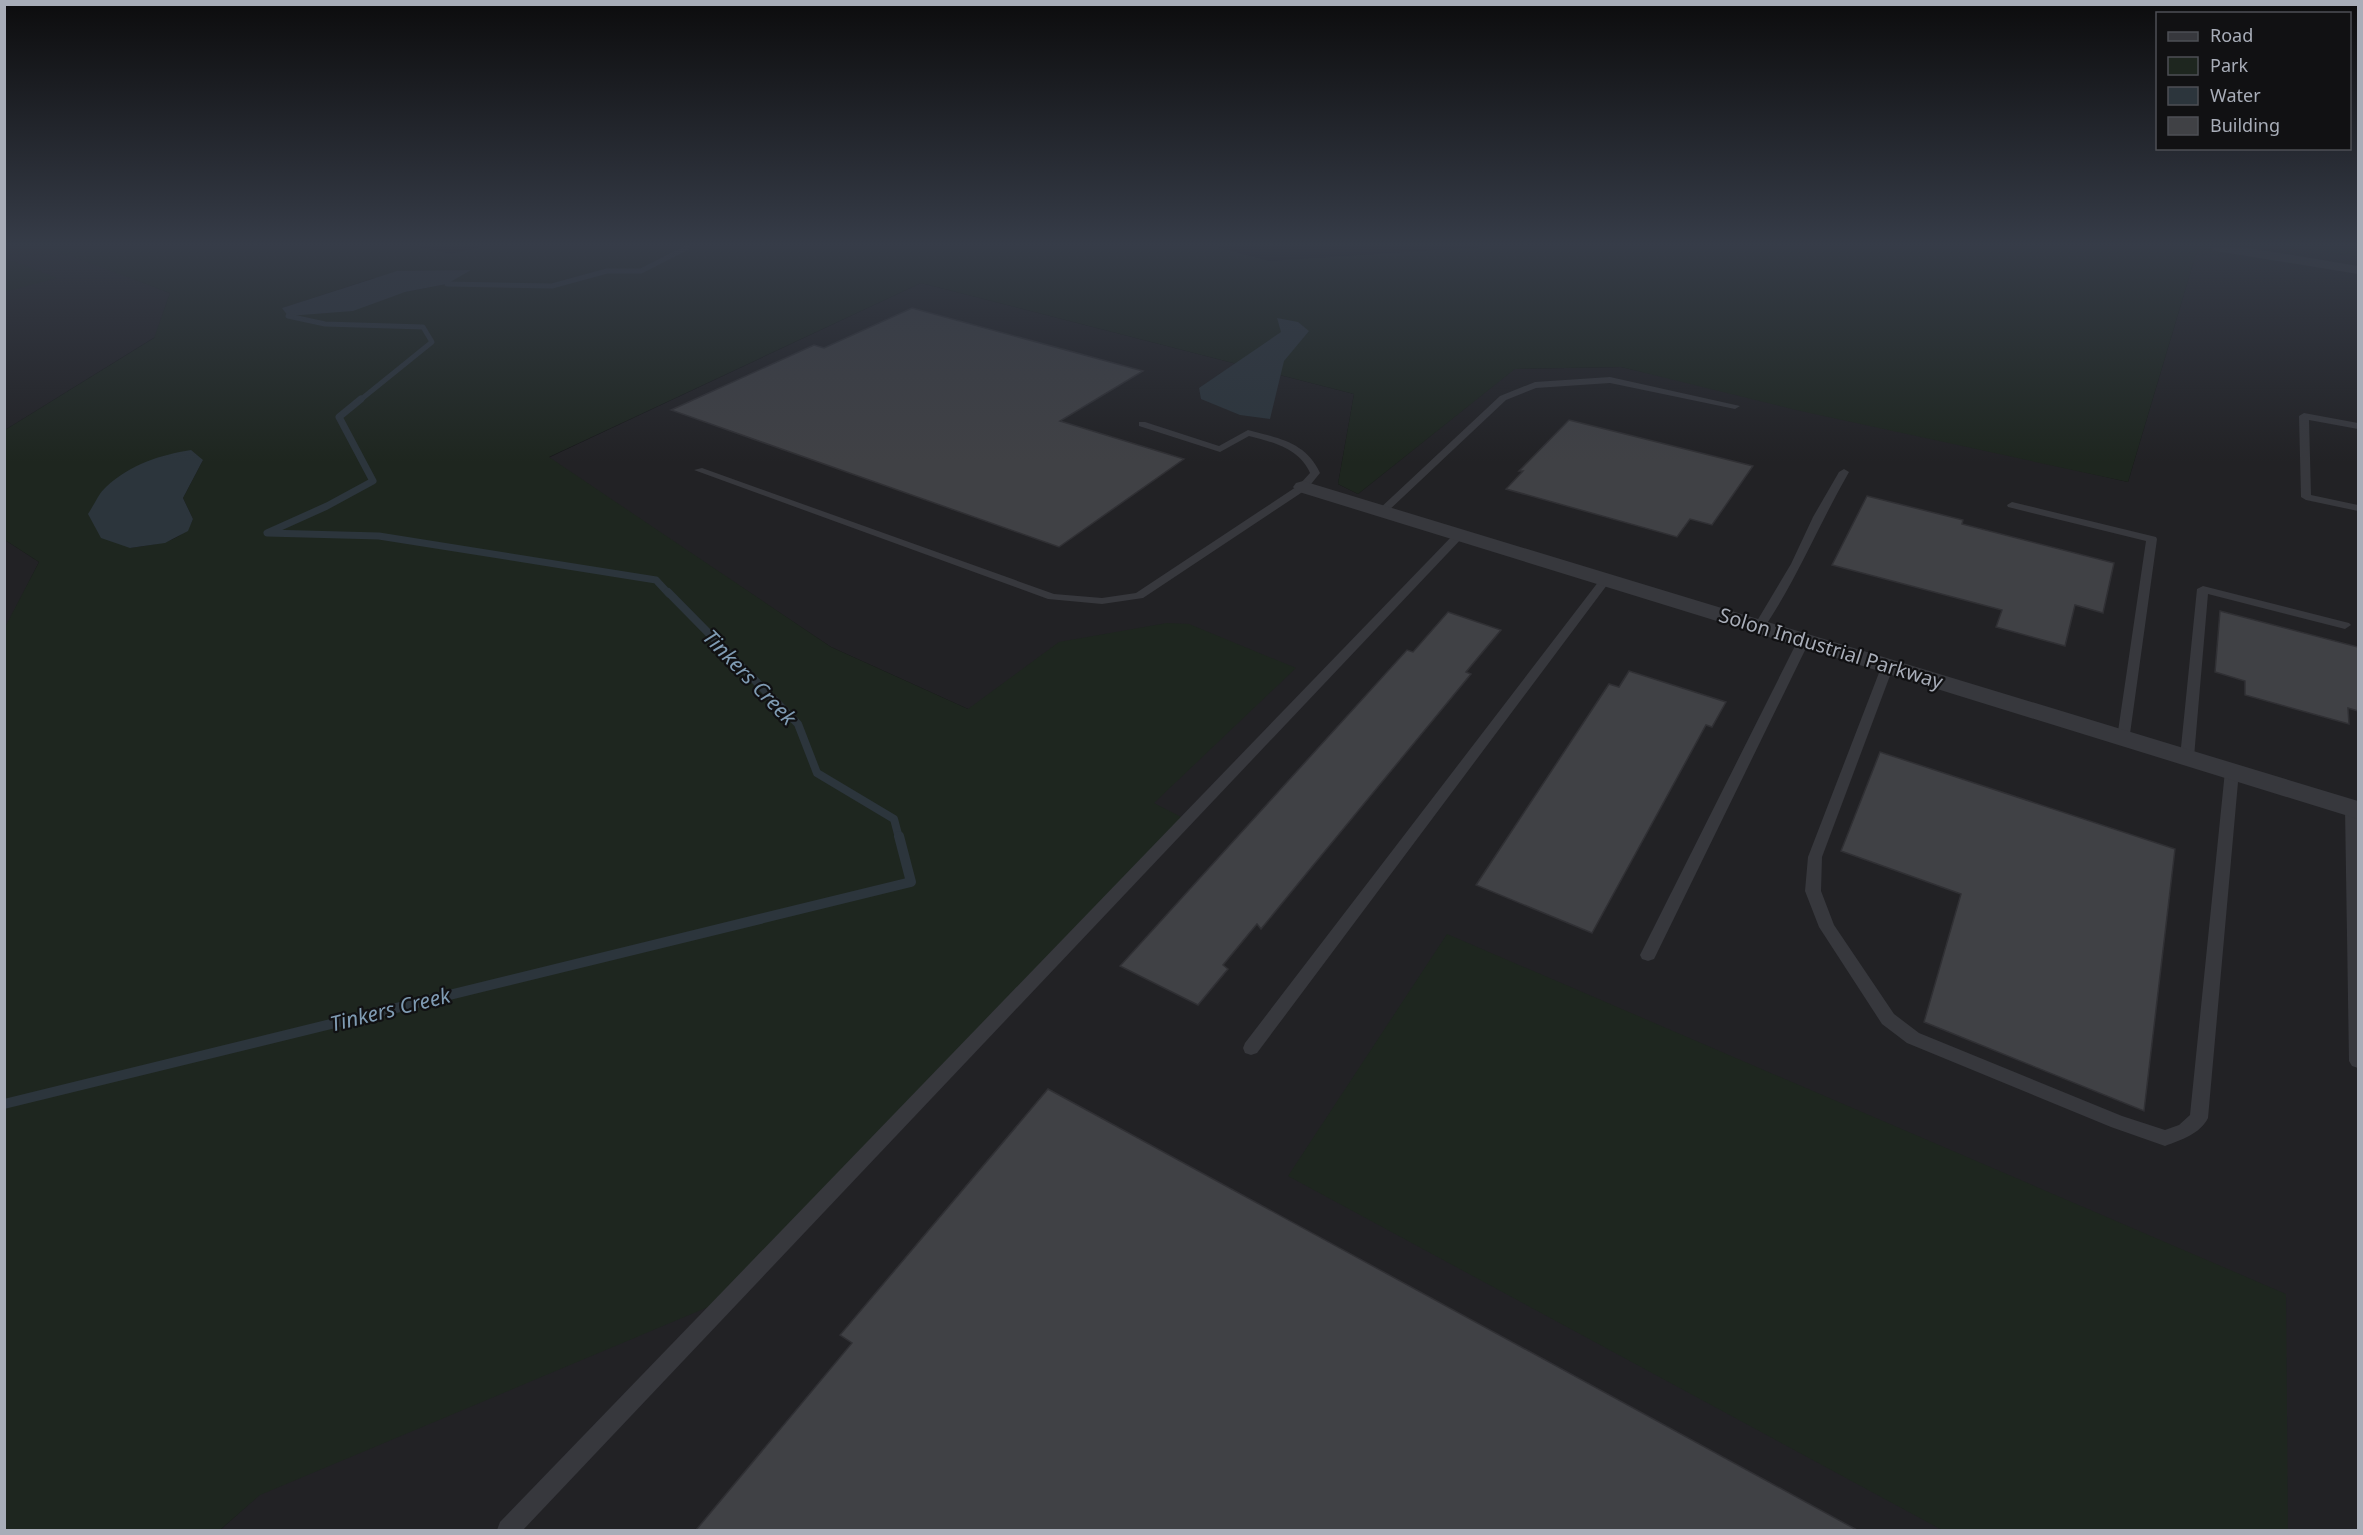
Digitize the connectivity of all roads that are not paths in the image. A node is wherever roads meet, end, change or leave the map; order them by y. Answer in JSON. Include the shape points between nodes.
{"nodes":[{"id":1,"x":1735,"y":406,"type":"dead end"},
{"id":2,"x":1142,"y":424,"type":"dead end"},
{"id":3,"x":2358,"y":426,"type":"edge"},
{"id":4,"x":699,"y":470,"type":"dead end"},
{"id":5,"x":1844,"y":472,"type":"dead end"},
{"id":6,"x":1303,"y":487,"type":"junction"},
{"id":7,"x":2013,"y":505,"type":"dead end"},
{"id":8,"x":2358,"y":508,"type":"edge"},
{"id":9,"x":1382,"y":511,"type":"junction"},
{"id":10,"x":1460,"y":534,"type":"junction"},
{"id":11,"x":1606,"y":579,"type":"junction"},
{"id":12,"x":2345,"y":625,"type":"dead end"},
{"id":13,"x":1761,"y":626,"type":"junction"},
{"id":14,"x":1804,"y":640,"type":"junction"},
{"id":15,"x":1888,"y":665,"type":"junction"},
{"id":16,"x":2124,"y":738,"type":"junction"},
{"id":17,"x":2187,"y":757,"type":"junction"},
{"id":18,"x":2232,"y":771,"type":"junction"},
{"id":19,"x":2355,"y":809,"type":"edge"},
{"id":20,"x":1648,"y":955,"type":"dead end"},
{"id":21,"x":1251,"y":1048,"type":"dead end"},
{"id":22,"x":2358,"y":1061,"type":"edge"},
{"id":23,"x":508,"y":1530,"type":"edge"}],
"edges":[{"from":1,"to":9,"type":"lane","via":[[1610,380],[1535,385],[1503,398]]},
{"from":2,"to":6,"type":"lane","via":[[1220,449],[1248,433],[1282,442],[1309,459],[1315,472]]},
{"from":3,"to":8,"type":"lane","via":[[2304,416],[2306,497]]},
{"from":4,"to":6,"type":"lane","via":[[1052,597],[1102,601],[1139,596]]},
{"from":5,"to":13,"type":"lane"},
{"from":6,"to":9,"type":"street","name":"Solon Industrial Parkway"},
{"from":7,"to":16,"type":"lane","via":[[2152,539]]},
{"from":9,"to":10,"type":"street","name":"Solon Industrial Parkway"},
{"from":10,"to":11,"type":"street","name":"Solon Industrial Parkway"},
{"from":10,"to":23,"type":"lane"},
{"from":11,"to":13,"type":"street","name":"Solon Industrial Parkway"},
{"from":11,"to":21,"type":"lane"},
{"from":12,"to":17,"type":"lane","via":[[2203,589]]},
{"from":13,"to":14,"type":"street","name":"Solon Industrial Parkway"},
{"from":14,"to":15,"type":"street","name":"Solon Industrial Parkway"},
{"from":14,"to":20,"type":"lane"},
{"from":15,"to":16,"type":"street","name":"Solon Industrial Parkway"},
{"from":15,"to":18,"type":"lane","via":[[1815,857],[1813,891],[1827,927],[1888,1019],[1913,1038],[2165,1138],[2199,1119]]},
{"from":16,"to":17,"type":"street","name":"Solon Industrial Parkway"},
{"from":17,"to":18,"type":"street","name":"Solon Industrial Parkway"},
{"from":18,"to":19,"type":"street","name":"Solon Industrial Parkway"},
{"from":19,"to":22,"type":"lane"}]}
